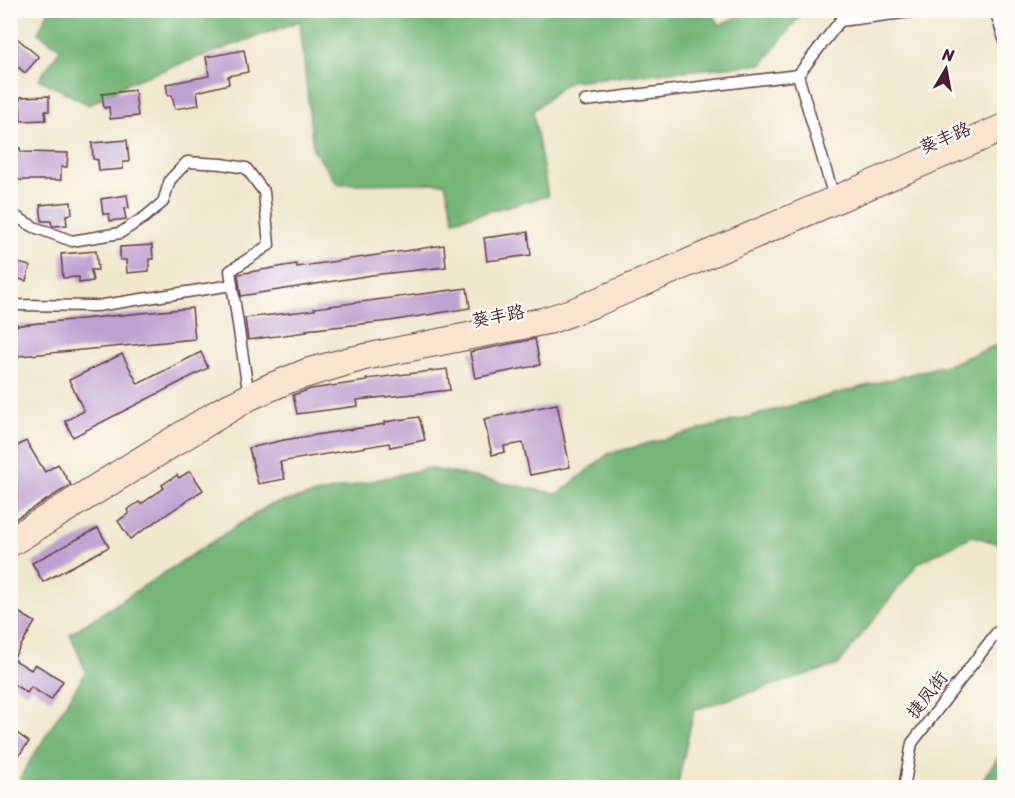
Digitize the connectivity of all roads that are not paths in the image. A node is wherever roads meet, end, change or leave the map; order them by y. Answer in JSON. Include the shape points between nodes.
{"nodes":[{"id":1,"x":926,"y":10,"type":"edge"},
{"id":2,"x":995,"y":10,"type":"edge"},
{"id":3,"x":1005,"y":39,"type":"edge"},
{"id":4,"x":798,"y":75,"type":"junction"},
{"id":5,"x":585,"y":101,"type":"dead end"},
{"id":6,"x":1005,"y":121,"type":"edge"},
{"id":7,"x":1005,"y":134,"type":"edge"},
{"id":8,"x":833,"y":194,"type":"junction"},
{"id":9,"x":10,"y":213,"type":"edge"},
{"id":10,"x":231,"y":285,"type":"junction"},
{"id":11,"x":10,"y":303,"type":"edge"},
{"id":12,"x":249,"y":397,"type":"junction"},
{"id":13,"x":10,"y":534,"type":"edge"},
{"id":14,"x":10,"y":550,"type":"edge"},
{"id":15,"x":997,"y":632,"type":"dead end"},
{"id":16,"x":904,"y":788,"type":"edge"}],
"edges":[{"from":1,"to":4,"type":"street","via":[[840,21]]},
{"from":2,"to":3,"type":"street"},
{"from":4,"to":5,"type":"street"},
{"from":4,"to":8,"type":"street"},
{"from":6,"to":8,"type":"main road","name":"葵丰路"},
{"from":7,"to":12,"type":"main road","name":"葵丰路","via":[[551,326],[363,363]]},
{"from":8,"to":12,"type":"main road","name":"葵丰路","via":[[572,306],[307,366],[267,382]]},
{"from":9,"to":10,"type":"street","via":[[72,241],[120,233],[163,201],[170,180],[187,162],[246,168],[264,192],[269,245],[230,271]]},
{"from":10,"to":11,"type":"street","via":[[97,306]]},
{"from":10,"to":12,"type":"street"},
{"from":12,"to":13,"type":"main road","name":"葵丰路","via":[[218,406]]},
{"from":12,"to":14,"type":"main road","name":"葵丰路"},
{"from":15,"to":16,"type":"street","name":"捷凤街","via":[[912,742]]}]}
